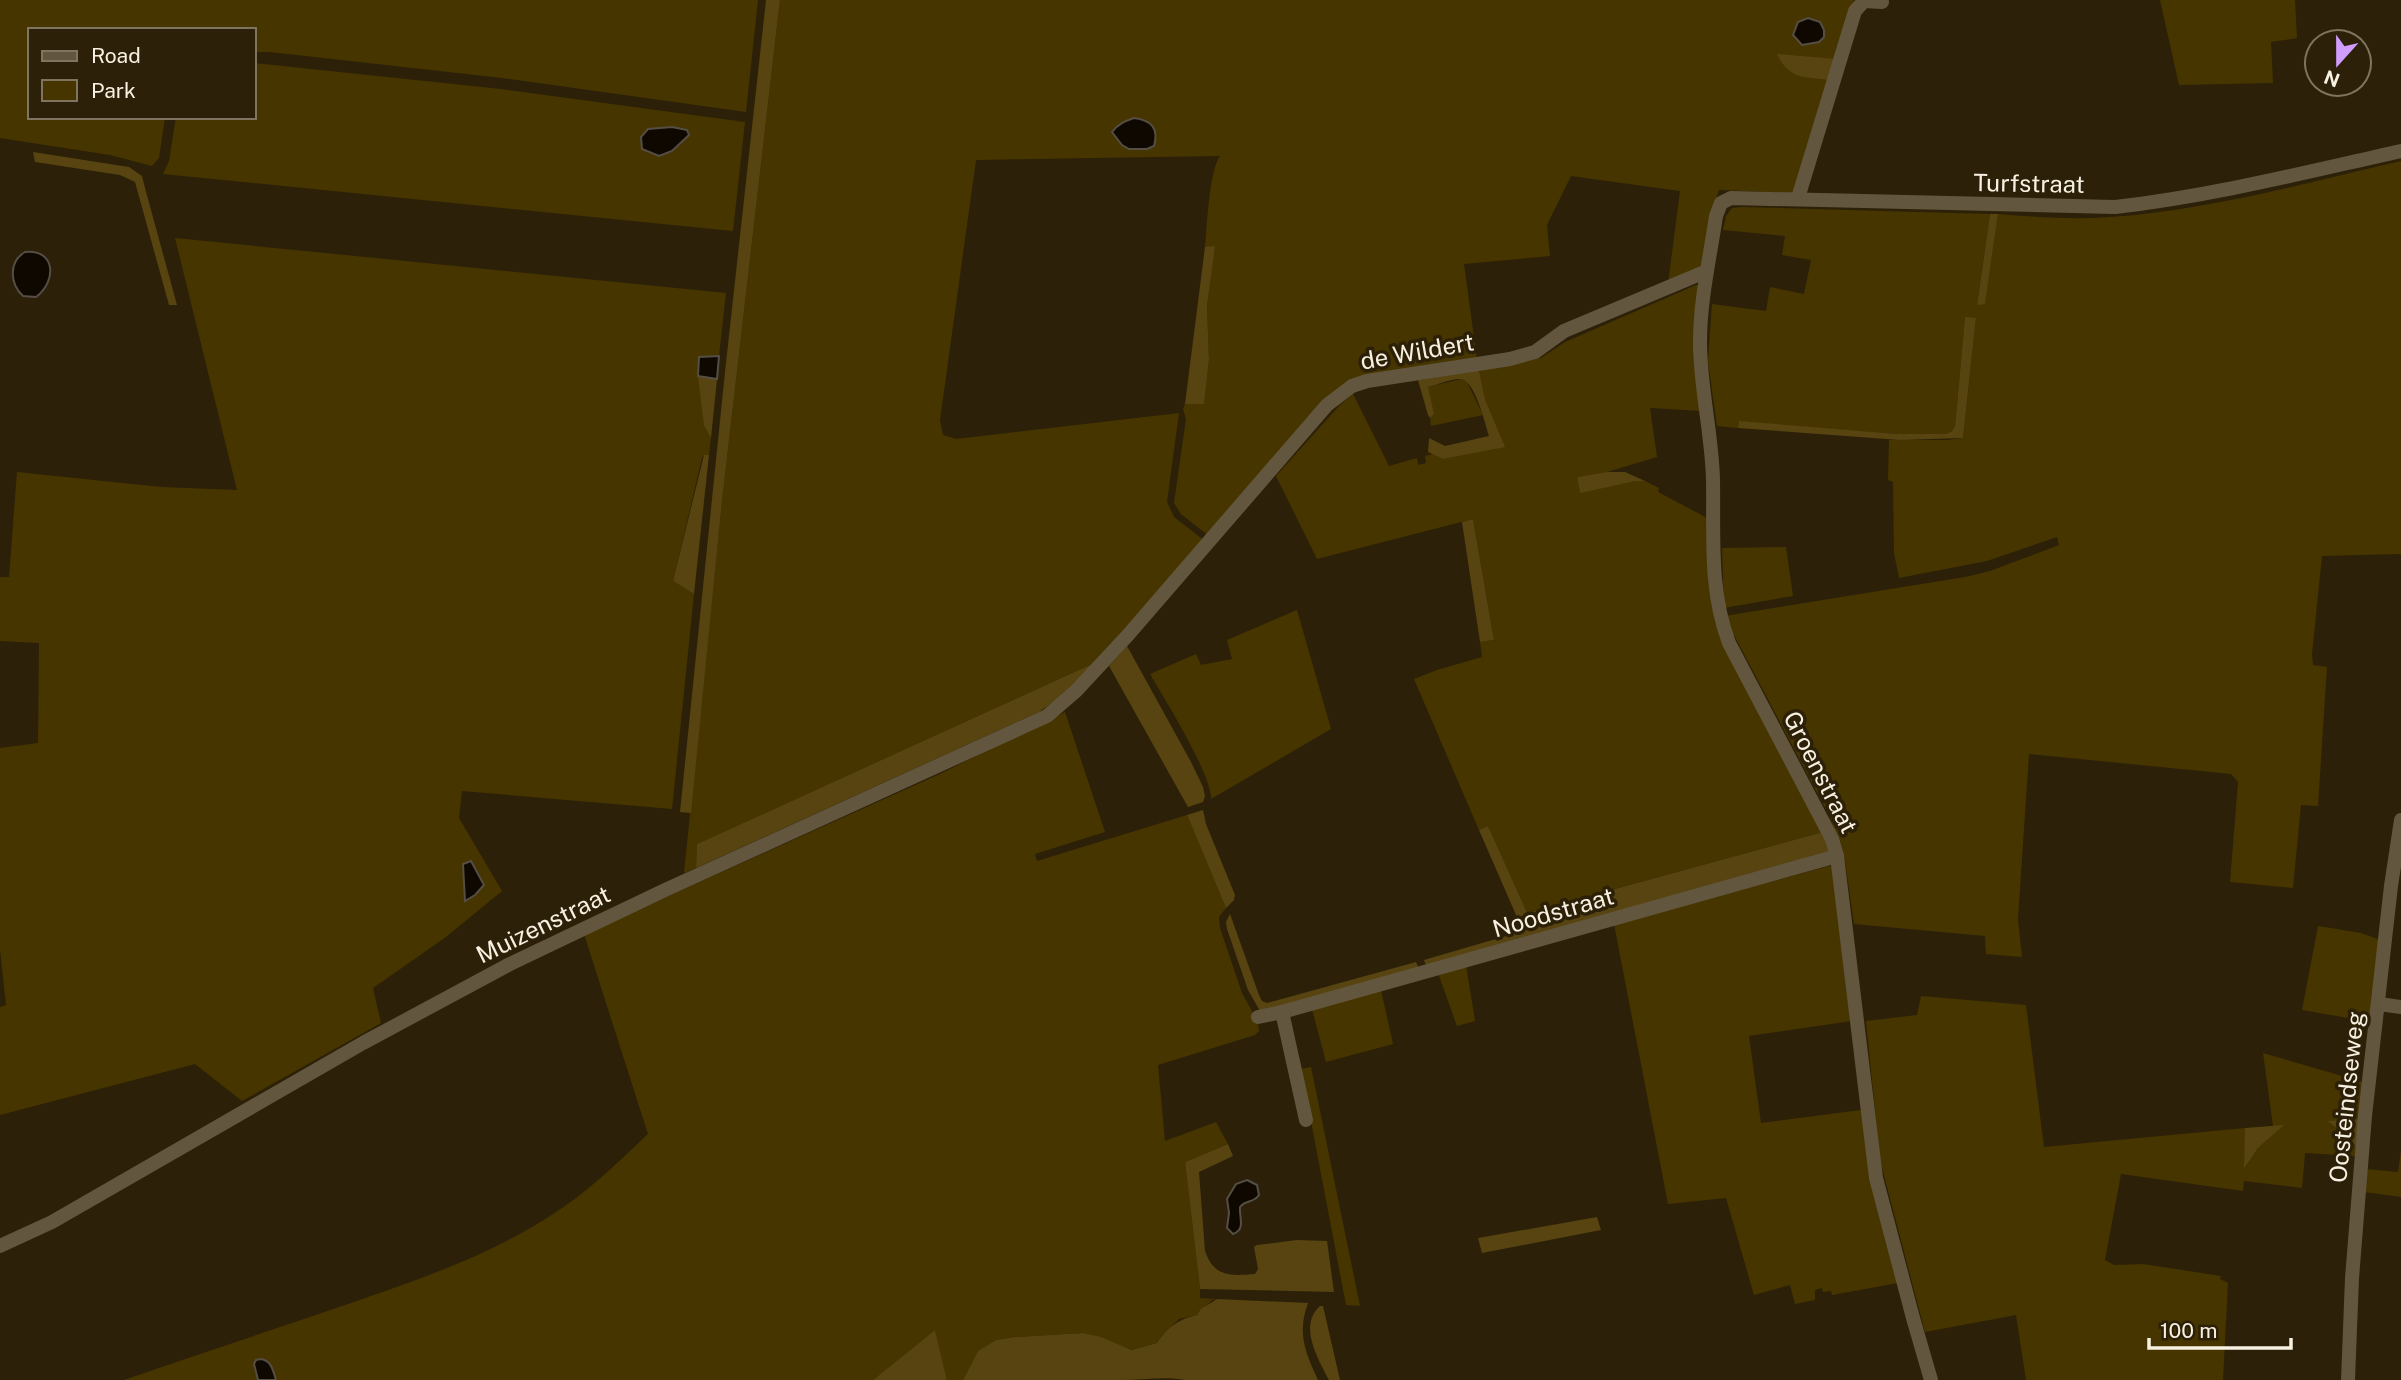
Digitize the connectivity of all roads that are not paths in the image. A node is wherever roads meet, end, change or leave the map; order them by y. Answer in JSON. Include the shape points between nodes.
{"nodes":[{"id":1,"x":1882,"y":2,"type":"dead end"},
{"id":2,"x":2401,"y":150,"type":"edge"},
{"id":3,"x":1798,"y":198,"type":"junction"},
{"id":4,"x":1707,"y":271,"type":"junction"},
{"id":5,"x":1109,"y":655,"type":"joint"},
{"id":6,"x":2401,"y":821,"type":"edge"},
{"id":7,"x":1837,"y":856,"type":"junction"},
{"id":8,"x":2379,"y":1004,"type":"junction"},
{"id":9,"x":2401,"y":1007,"type":"edge"},
{"id":10,"x":1282,"y":1012,"type":"junction"},
{"id":11,"x":1258,"y":1017,"type":"dead end"},
{"id":12,"x":1306,"y":1120,"type":"dead end"},
{"id":13,"x":0,"y":1246,"type":"edge"},
{"id":14,"x":1931,"y":1380,"type":"edge"},
{"id":15,"x":2348,"y":1380,"type":"edge"}],
"edges":[{"from":1,"to":3,"type":"street","via":[[1864,1],[1855,11]]},
{"from":2,"to":3,"type":"street","name":"Turfstraat","via":[[2163,202],[2115,207]]},
{"from":3,"to":4,"type":"street","name":"Turfstraat","via":[[1721,202]]},
{"from":4,"to":5,"type":"street","name":"de Wildert","via":[[1564,331],[1535,352],[1352,386],[1328,405]]},
{"from":4,"to":7,"type":"street","name":"Groenstraat","via":[[1700,343],[1720,620]]},
{"from":5,"to":13,"type":"street","name":"Muizenstraat","via":[[1046,716],[510,964],[52,1222]]},
{"from":6,"to":8,"type":"street","name":"Oosteindseweg"},
{"from":7,"to":10,"type":"street","name":"Noodstraat"},
{"from":7,"to":14,"type":"street","name":"Groenstraat","via":[[1876,1178]]},
{"from":8,"to":9,"type":"street"},
{"from":8,"to":15,"type":"street","name":"Oosteindseweg","via":[[2365,1116]]},
{"from":10,"to":11,"type":"street","name":"Noodstraat"},
{"from":10,"to":12,"type":"street"}]}
